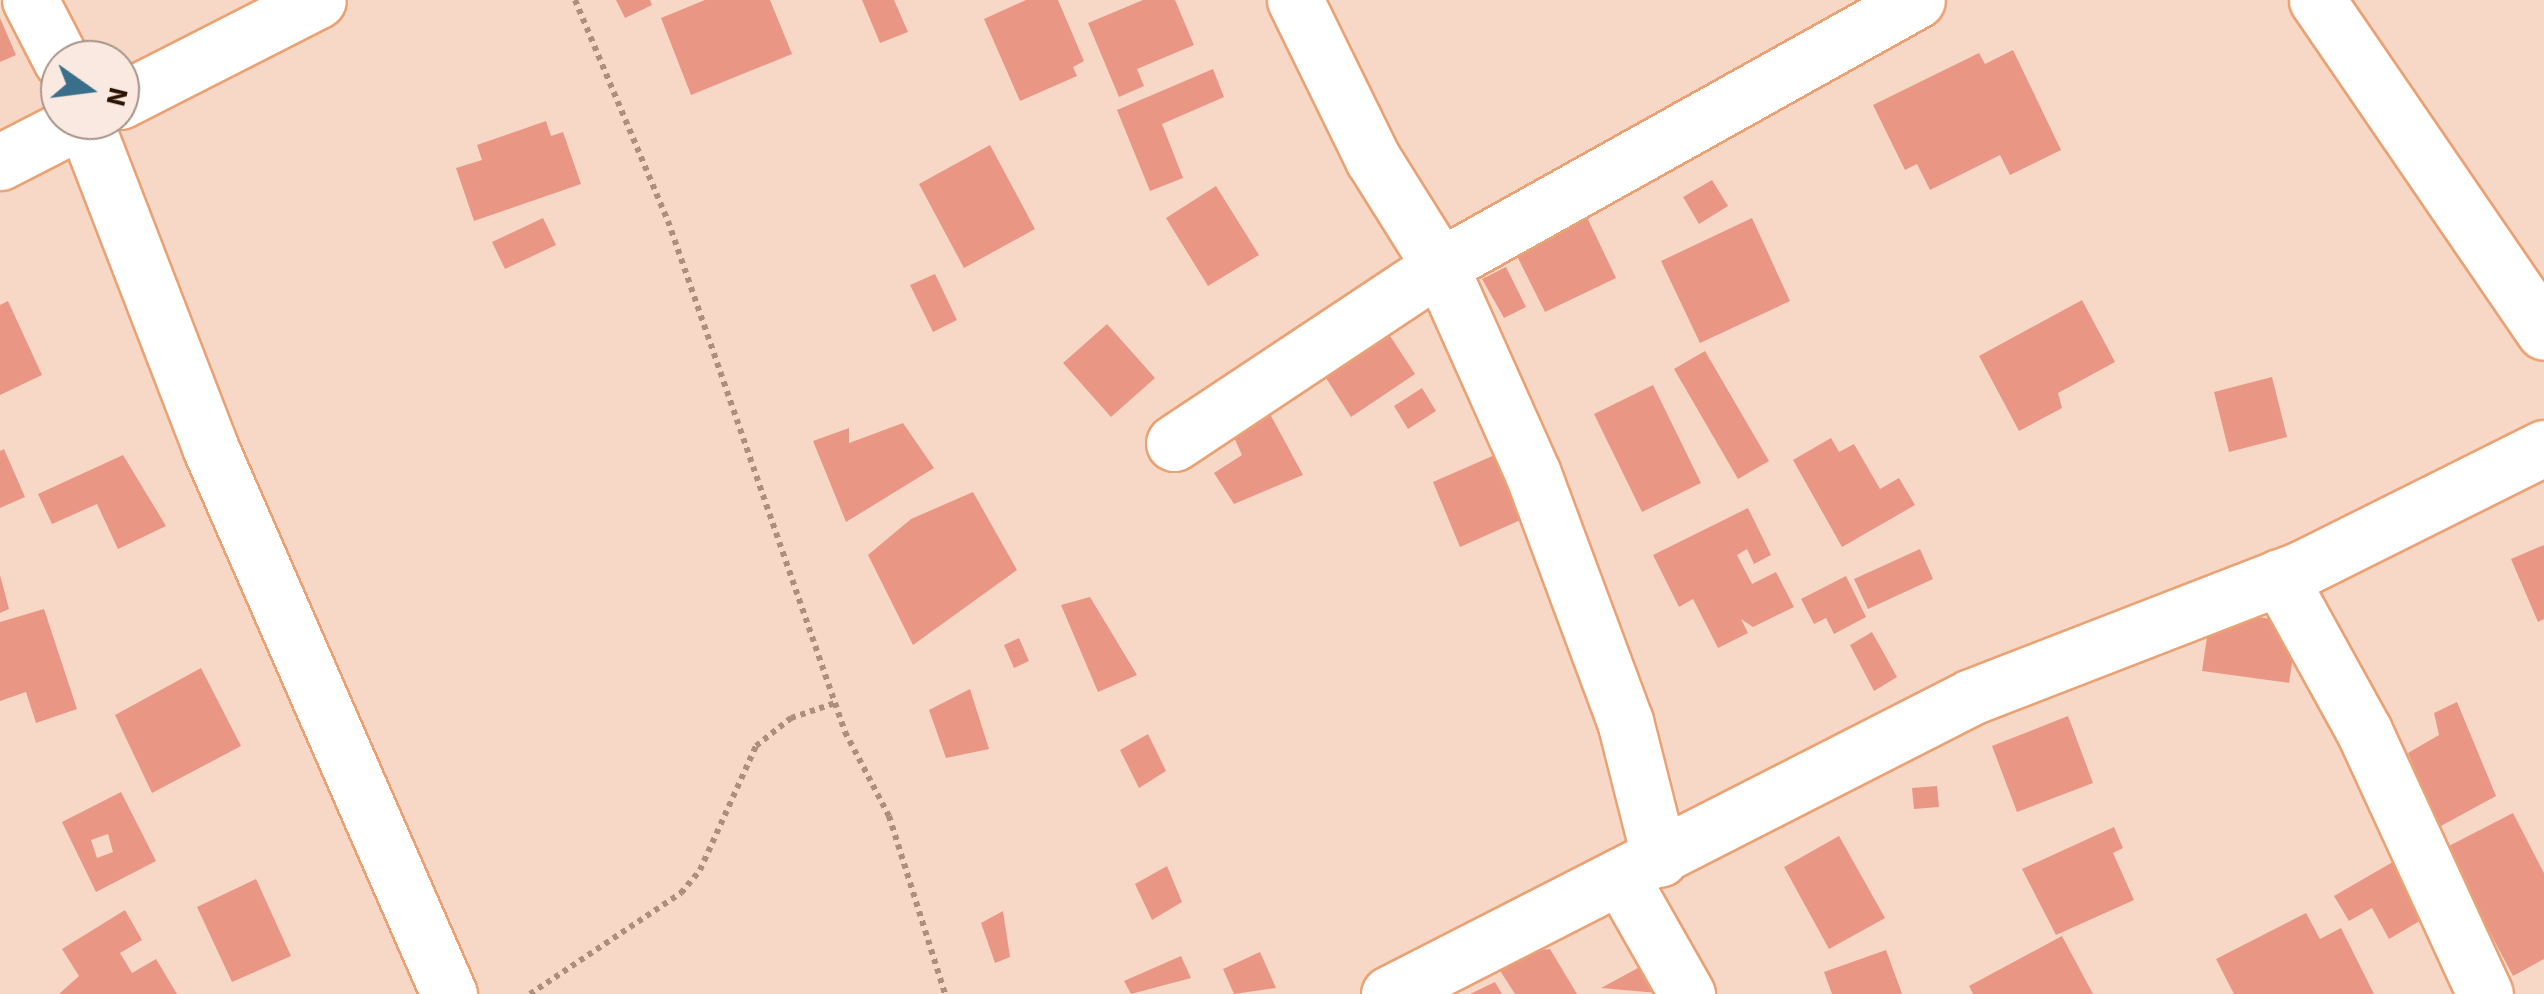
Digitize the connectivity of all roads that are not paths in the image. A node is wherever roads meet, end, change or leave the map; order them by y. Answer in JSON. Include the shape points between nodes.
{"nodes":[{"id":1,"x":30,"y":0,"type":"edge"},
{"id":2,"x":318,"y":0,"type":"edge"},
{"id":3,"x":1295,"y":0,"type":"edge"},
{"id":4,"x":1917,"y":0,"type":"edge"},
{"id":5,"x":2317,"y":0,"type":"edge"},
{"id":6,"x":51,"y":40,"type":"edge"},
{"id":7,"x":140,"y":90,"type":"edge"},
{"id":8,"x":43,"y":140,"type":"edge"},
{"id":9,"x":91,"y":140,"type":"edge"},
{"id":10,"x":0,"y":162,"type":"edge"},
{"id":11,"x":1440,"y":266,"type":"junction"},
{"id":12,"x":2544,"y":332,"type":"edge"},
{"id":13,"x":1174,"y":443,"type":"dead end"},
{"id":14,"x":2544,"y":448,"type":"edge"},
{"id":15,"x":2279,"y":576,"type":"junction"},
{"id":16,"x":1640,"y":868,"type":"junction"},
{"id":17,"x":449,"y":994,"type":"edge"},
{"id":18,"x":1388,"y":994,"type":"edge"},
{"id":19,"x":1686,"y":994,"type":"edge"},
{"id":20,"x":2485,"y":994,"type":"edge"}],
"edges":[{"from":1,"to":6,"type":"street"},
{"from":2,"to":7,"type":"street"},
{"from":3,"to":11,"type":"street","via":[[1373,159]]},
{"from":4,"to":11,"type":"street"},
{"from":5,"to":12,"type":"street"},
{"from":8,"to":10,"type":"street"},
{"from":9,"to":17,"type":"street","via":[[210,446]]},
{"from":11,"to":13,"type":"street"},
{"from":11,"to":16,"type":"street","via":[[1582,596]]},
{"from":14,"to":15,"type":"street"},
{"from":15,"to":16,"type":"street","via":[[1970,696]]},
{"from":15,"to":20,"type":"street","via":[[2364,732]]},
{"from":16,"to":18,"type":"street"},
{"from":16,"to":19,"type":"street"}]}
